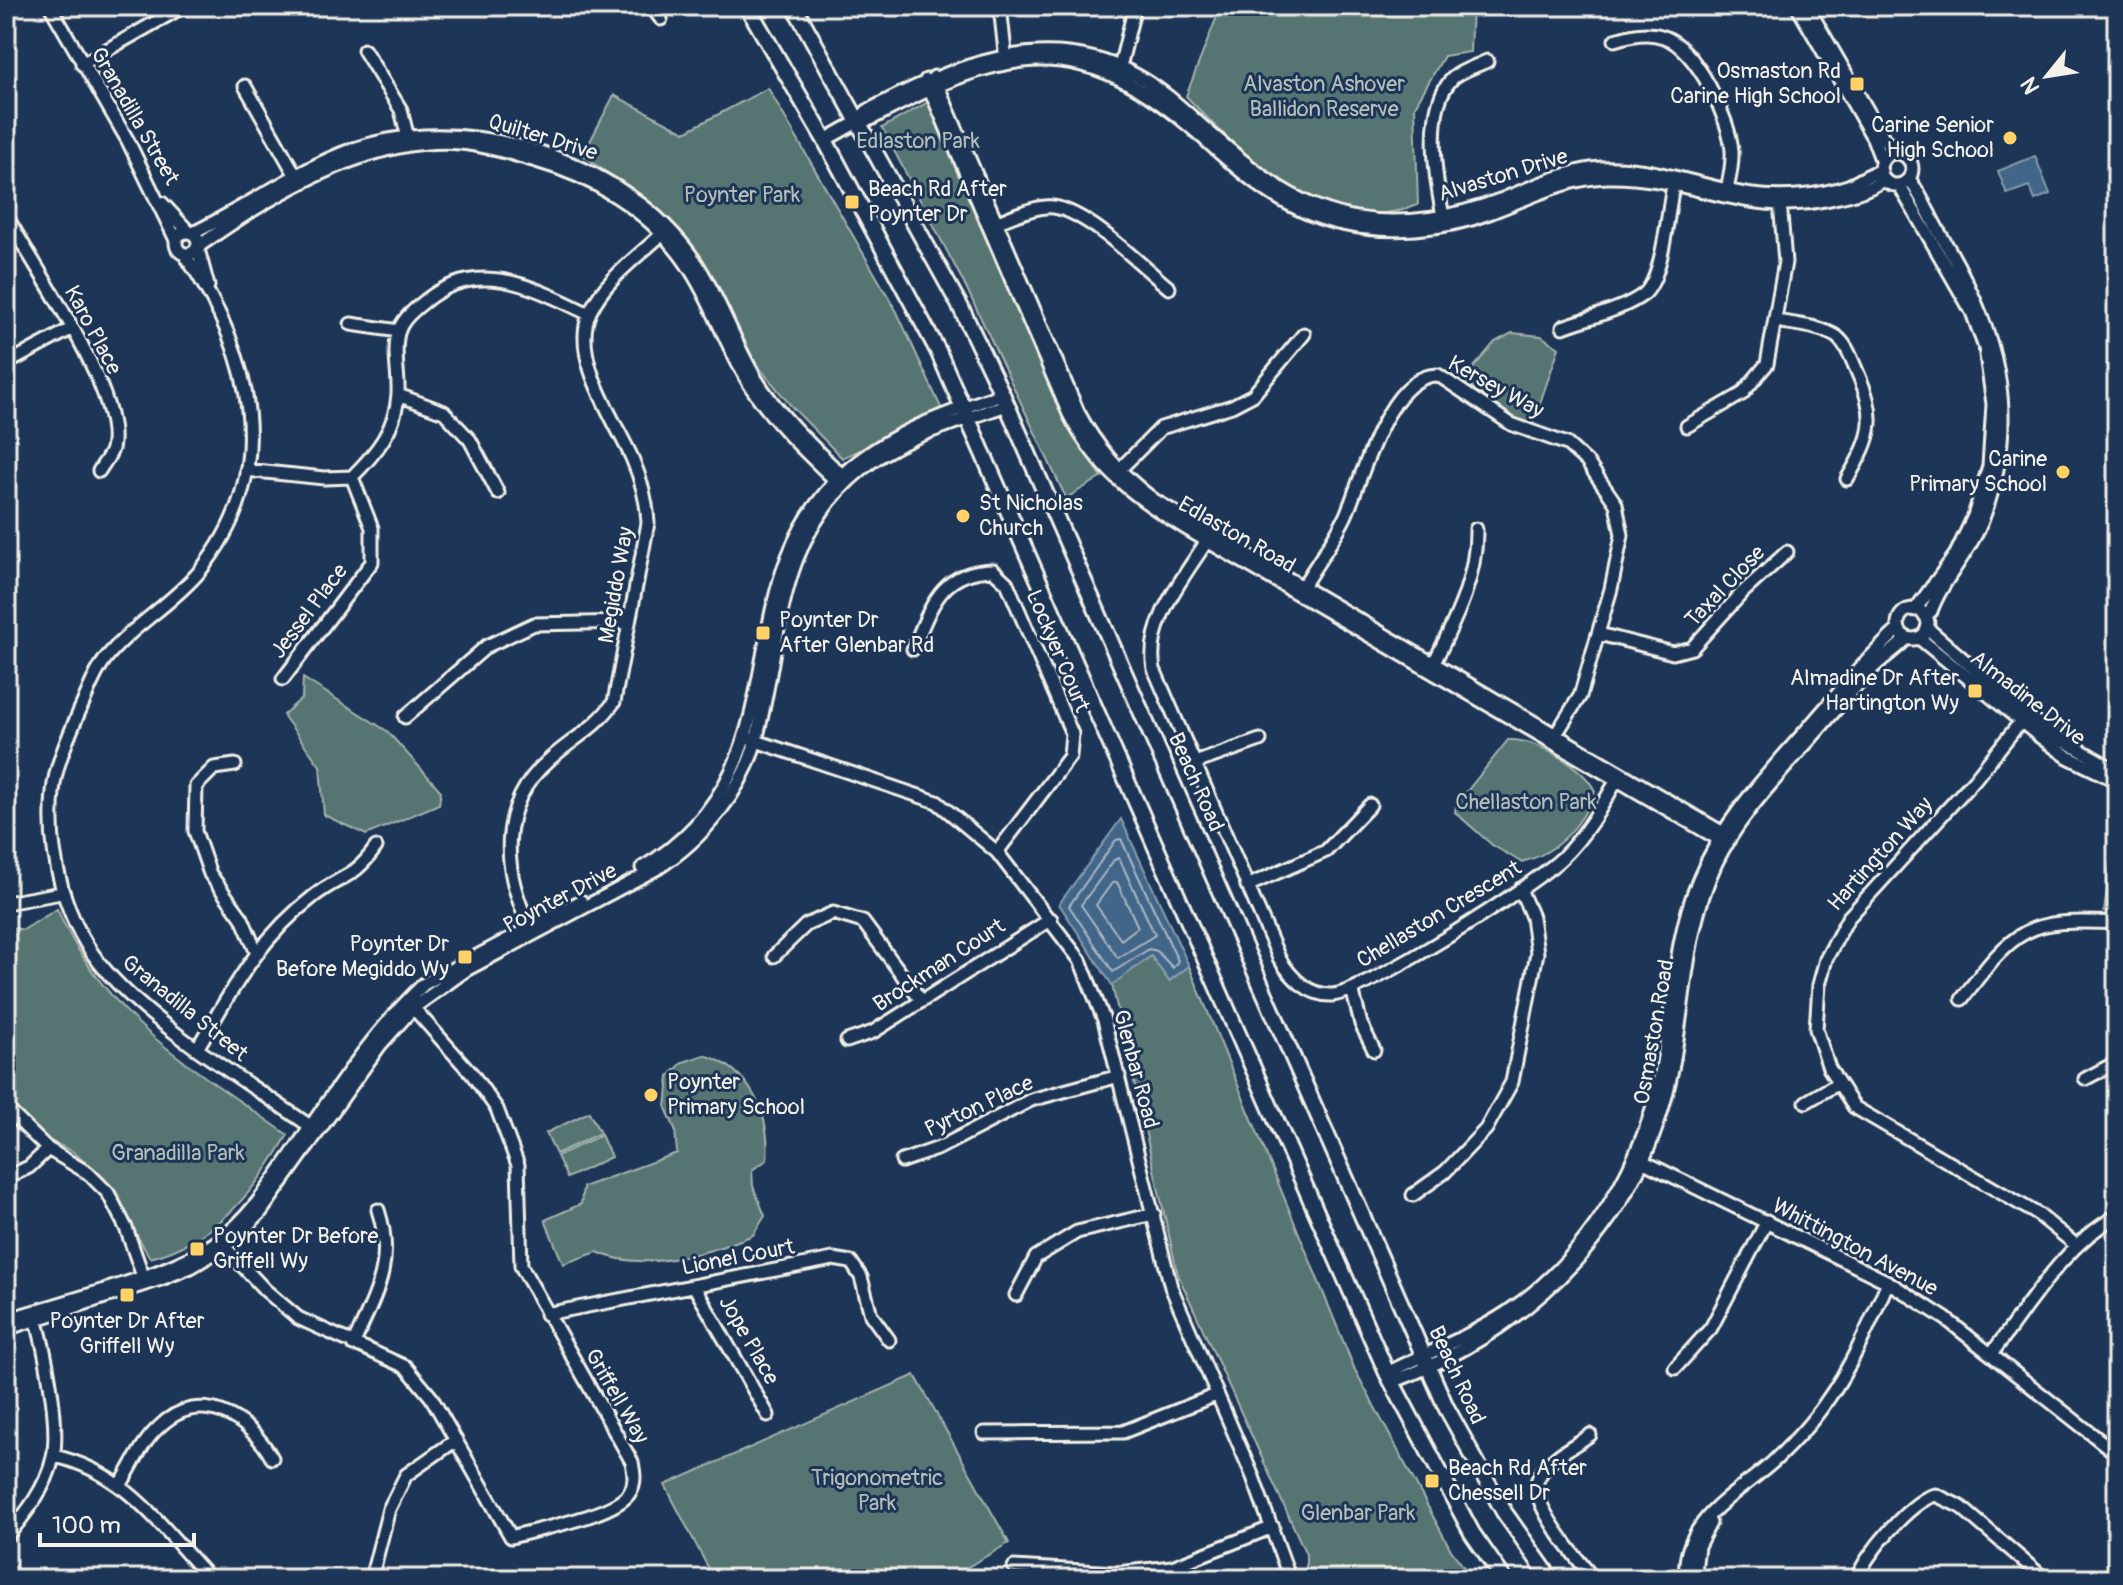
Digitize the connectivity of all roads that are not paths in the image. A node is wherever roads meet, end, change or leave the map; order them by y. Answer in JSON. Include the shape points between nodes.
{"nodes":[{"id":1,"x":50,"y":6,"type":"edge"},
{"id":2,"x":184,"y":6,"type":"edge"},
{"id":3,"x":651,"y":6,"type":"edge"},
{"id":4,"x":747,"y":6,"type":"edge"},
{"id":5,"x":794,"y":6,"type":"edge"},
{"id":6,"x":1000,"y":6,"type":"edge"},
{"id":7,"x":1135,"y":6,"type":"edge"},
{"id":8,"x":1797,"y":6,"type":"edge"},
{"id":9,"x":1807,"y":6,"type":"edge"},
{"id":10,"x":661,"y":19,"type":"dead end"},
{"id":11,"x":1615,"y":40,"type":"dead end"},
{"id":12,"x":364,"y":50,"type":"dead end"},
{"id":13,"x":1006,"y":60,"type":"junction"},
{"id":14,"x":1487,"y":61,"type":"dead end"},
{"id":15,"x":82,"y":64,"type":"junction"},
{"id":16,"x":1119,"y":71,"type":"junction"},
{"id":17,"x":932,"y":82,"type":"junction"},
{"id":18,"x":245,"y":86,"type":"dead end"},
{"id":19,"x":859,"y":121,"type":"junction"},
{"id":20,"x":408,"y":140,"type":"junction"},
{"id":21,"x":825,"y":140,"type":"junction"},
{"id":22,"x":1899,"y":153,"type":"junction"},
{"id":23,"x":1882,"y":171,"type":"junction"},
{"id":24,"x":1674,"y":181,"type":"junction"},
{"id":25,"x":299,"y":182,"type":"junction"},
{"id":26,"x":1904,"y":182,"type":"junction"},
{"id":27,"x":1726,"y":194,"type":"junction"},
{"id":28,"x":1780,"y":201,"type":"junction"},
{"id":29,"x":161,"y":203,"type":"junction"},
{"id":30,"x":7,"y":217,"type":"edge"},
{"id":31,"x":1444,"y":220,"type":"junction"},
{"id":32,"x":993,"y":224,"type":"junction"},
{"id":33,"x":191,"y":233,"type":"junction"},
{"id":34,"x":661,"y":235,"type":"junction"},
{"id":35,"x":176,"y":240,"type":"junction"},
{"id":36,"x":198,"y":247,"type":"junction"},
{"id":37,"x":185,"y":255,"type":"junction"},
{"id":38,"x":208,"y":287,"type":"junction"},
{"id":39,"x":1169,"y":288,"type":"dead end"},
{"id":40,"x":589,"y":314,"type":"junction"},
{"id":41,"x":1777,"y":321,"type":"junction"},
{"id":42,"x":351,"y":324,"type":"dead end"},
{"id":43,"x":1563,"y":327,"type":"dead end"},
{"id":44,"x":71,"y":329,"type":"junction"},
{"id":45,"x":399,"y":331,"type":"junction"},
{"id":46,"x":1304,"y":334,"type":"dead end"},
{"id":47,"x":6,"y":364,"type":"edge"},
{"id":48,"x":398,"y":395,"type":"junction"},
{"id":49,"x":1004,"y":399,"type":"junction"},
{"id":50,"x":965,"y":414,"type":"junction"},
{"id":51,"x":1687,"y":426,"type":"dead end"},
{"id":52,"x":246,"y":470,"type":"junction"},
{"id":53,"x":99,"y":471,"type":"dead end"},
{"id":54,"x":1115,"y":473,"type":"junction"},
{"id":55,"x":352,"y":477,"type":"junction"},
{"id":56,"x":1847,"y":479,"type":"dead end"},
{"id":57,"x":842,"y":482,"type":"junction"},
{"id":58,"x":498,"y":493,"type":"dead end"},
{"id":59,"x":1476,"y":529,"type":"dead end"},
{"id":60,"x":1209,"y":538,"type":"junction"},
{"id":61,"x":1787,"y":552,"type":"dead end"},
{"id":62,"x":1301,"y":590,"type":"junction"},
{"id":63,"x":629,"y":622,"type":"junction"},
{"id":64,"x":1915,"y":626,"type":"junction"},
{"id":65,"x":1599,"y":634,"type":"junction"},
{"id":66,"x":913,"y":649,"type":"dead end"},
{"id":67,"x":1432,"y":666,"type":"junction"},
{"id":68,"x":283,"y":679,"type":"dead end"},
{"id":69,"x":405,"y":717,"type":"dead end"},
{"id":70,"x":2023,"y":718,"type":"junction"},
{"id":71,"x":1554,"y":738,"type":"junction"},
{"id":72,"x":751,"y":740,"type":"junction"},
{"id":73,"x":1260,"y":740,"type":"dead end"},
{"id":74,"x":1195,"y":763,"type":"junction"},
{"id":75,"x":235,"y":765,"type":"dead end"},
{"id":76,"x":2116,"y":776,"type":"edge"},
{"id":77,"x":1618,"y":777,"type":"junction"},
{"id":78,"x":1370,"y":805,"type":"dead end"},
{"id":79,"x":1725,"y":838,"type":"junction"},
{"id":80,"x":376,"y":847,"type":"dead end"},
{"id":81,"x":997,"y":852,"type":"junction"},
{"id":82,"x":1247,"y":886,"type":"junction"},
{"id":83,"x":1520,"y":889,"type":"junction"},
{"id":84,"x":61,"y":893,"type":"junction"},
{"id":85,"x":6,"y":903,"type":"edge"},
{"id":86,"x":1051,"y":919,"type":"junction"},
{"id":87,"x":2117,"y":923,"type":"edge"},
{"id":88,"x":532,"y":931,"type":"junction"},
{"id":89,"x":256,"y":951,"type":"junction"},
{"id":90,"x":774,"y":956,"type":"dead end"},
{"id":91,"x":1352,"y":989,"type":"junction"},
{"id":92,"x":920,"y":999,"type":"junction"},
{"id":93,"x":1962,"y":999,"type":"dead end"},
{"id":94,"x":410,"y":1004,"type":"junction"},
{"id":95,"x":847,"y":1041,"type":"dead end"},
{"id":96,"x":198,"y":1047,"type":"junction"},
{"id":97,"x":1374,"y":1050,"type":"dead end"},
{"id":98,"x":2117,"y":1062,"type":"edge"},
{"id":99,"x":1119,"y":1076,"type":"junction"},
{"id":100,"x":2085,"y":1079,"type":"dead end"},
{"id":101,"x":1837,"y":1084,"type":"junction"},
{"id":102,"x":1806,"y":1102,"type":"dead end"},
{"id":103,"x":6,"y":1108,"type":"edge"},
{"id":104,"x":314,"y":1129,"type":"junction"},
{"id":105,"x":48,"y":1149,"type":"junction"},
{"id":106,"x":1639,"y":1160,"type":"junction"},
{"id":107,"x":902,"y":1161,"type":"dead end"},
{"id":108,"x":6,"y":1178,"type":"edge"},
{"id":109,"x":1413,"y":1195,"type":"dead end"},
{"id":110,"x":378,"y":1210,"type":"dead end"},
{"id":111,"x":1154,"y":1214,"type":"junction"},
{"id":112,"x":2117,"y":1216,"type":"edge"},
{"id":113,"x":1767,"y":1221,"type":"junction"},
{"id":114,"x":222,"y":1243,"type":"junction"},
{"id":115,"x":2077,"y":1246,"type":"junction"},
{"id":116,"x":144,"y":1280,"type":"junction"},
{"id":117,"x":1888,"y":1282,"type":"junction"},
{"id":118,"x":694,"y":1286,"type":"junction"},
{"id":119,"x":1016,"y":1295,"type":"dead end"},
{"id":120,"x":546,"y":1314,"type":"junction"},
{"id":121,"x":35,"y":1315,"type":"junction"},
{"id":122,"x":6,"y":1320,"type":"edge"},
{"id":123,"x":6,"y":1329,"type":"edge"},
{"id":124,"x":889,"y":1340,"type":"dead end"},
{"id":125,"x":353,"y":1345,"type":"junction"},
{"id":126,"x":1991,"y":1354,"type":"junction"},
{"id":127,"x":1426,"y":1362,"type":"junction"},
{"id":128,"x":1675,"y":1368,"type":"dead end"},
{"id":129,"x":1390,"y":1377,"type":"junction"},
{"id":130,"x":1216,"y":1395,"type":"junction"},
{"id":131,"x":768,"y":1415,"type":"dead end"},
{"id":132,"x":984,"y":1433,"type":"dead end"},
{"id":133,"x":1590,"y":1435,"type":"dead end"},
{"id":134,"x":456,"y":1440,"type":"junction"},
{"id":135,"x":2117,"y":1454,"type":"edge"},
{"id":136,"x":54,"y":1456,"type":"junction"},
{"id":137,"x":272,"y":1458,"type":"dead end"},
{"id":138,"x":121,"y":1484,"type":"junction"},
{"id":139,"x":1733,"y":1495,"type":"junction"},
{"id":140,"x":1273,"y":1527,"type":"junction"},
{"id":141,"x":6,"y":1537,"type":"edge"},
{"id":142,"x":1014,"y":1567,"type":"dead end"},
{"id":143,"x":210,"y":1579,"type":"edge"},
{"id":144,"x":371,"y":1579,"type":"edge"},
{"id":145,"x":1290,"y":1579,"type":"edge"},
{"id":146,"x":1504,"y":1579,"type":"edge"},
{"id":147,"x":1551,"y":1579,"type":"edge"},
{"id":148,"x":1594,"y":1579,"type":"edge"},
{"id":149,"x":1686,"y":1579,"type":"edge"},
{"id":150,"x":1694,"y":1579,"type":"edge"},
{"id":151,"x":1857,"y":1579,"type":"edge"},
{"id":152,"x":2045,"y":1579,"type":"edge"}],
"edges":[{"from":1,"to":15,"type":"street","name":"Granadilla Street"},
{"from":2,"to":15,"type":"street"},
{"from":3,"to":10,"type":"street"},
{"from":4,"to":21,"type":"main road"},
{"from":5,"to":19,"type":"main road","name":"Beach Road"},
{"from":6,"to":13,"type":"street"},
{"from":7,"to":16,"type":"street"},
{"from":8,"to":23,"type":"street","via":[[1873,138]]},
{"from":9,"to":22,"type":"street","via":[[1884,139]]},
{"from":11,"to":27,"type":"street","via":[[1662,36],[1695,62],[1729,135],[1732,171]]},
{"from":12,"to":20,"type":"street","via":[[401,110]]},
{"from":13,"to":16,"type":"street","name":"Alvaston Drive","via":[[1055,53]]},
{"from":13,"to":17,"type":"street","name":"Alvaston Drive","via":[[975,62]]},
{"from":14,"to":31,"type":"street","via":[[1455,76],[1441,93],[1433,117]]},
{"from":15,"to":29,"type":"street","name":"Granadilla Street"},
{"from":16,"to":31,"type":"street","name":"Alvaston Drive","via":[[1165,95],[1260,177],[1296,198],[1371,220]]},
{"from":17,"to":19,"type":"street","name":"Alvaston Drive","via":[[867,111]]},
{"from":17,"to":32,"type":"street","name":"Edlaston Road"},
{"from":18,"to":25,"type":"street"},
{"from":19,"to":21,"type":"street","name":"Alvaston Drive"},
{"from":19,"to":49,"type":"main road","name":"Beach Road"},
{"from":20,"to":25,"type":"street","name":"Quilter Drive"},
{"from":20,"to":34,"type":"street","name":"Quilter Drive","via":[[460,143],[579,175],[616,195]]},
{"from":20,"to":57,"type":"street","name":"Quilter Drive","via":[[452,134],[507,146],[573,163],[629,193],[694,260],[758,381]]},
{"from":21,"to":50,"type":"main road","via":[[904,283]]},
{"from":22,"to":23,"type":"street","name":"Alvaston Drive","via":[[1889,155]]},
{"from":22,"to":26,"type":"street","name":"Osmaston Road","via":[[1911,165]]},
{"from":23,"to":26,"type":"street"},
{"from":23,"to":28,"type":"street","name":"Alvaston Drive","via":[[1842,197]]},
{"from":24,"to":27,"type":"street","name":"Alvaston Drive"},
{"from":24,"to":31,"type":"street","name":"Alvaston Drive","via":[[1633,168],[1592,169]]},
{"from":24,"to":43,"type":"street","via":[[1649,288]]},
{"from":25,"to":33,"type":"street","name":"Quilter Drive"},
{"from":25,"to":36,"type":"street","name":"Quilter Drive"},
{"from":26,"to":64,"type":"street","name":"Osmaston Road","via":[[1972,312],[1985,348],[1993,404],[1990,456],[1974,516]]},
{"from":27,"to":28,"type":"street","name":"Alvaston Drive"},
{"from":28,"to":41,"type":"street","via":[[1785,262]]},
{"from":29,"to":33,"type":"street","name":"Granadilla Street"},
{"from":29,"to":35,"type":"street","name":"Granadilla Street"},
{"from":30,"to":44,"type":"street","name":"Karo Place"},
{"from":32,"to":39,"type":"street","via":[[1058,207],[1087,221]]},
{"from":32,"to":54,"type":"street","name":"Edlaston Road","via":[[1078,412]]},
{"from":33,"to":35,"type":"street","name":"Quilter Drive"},
{"from":33,"to":36,"type":"street","name":"Granadilla Street"},
{"from":34,"to":40,"type":"street","via":[[611,281]]},
{"from":34,"to":57,"type":"street","name":"Quilter Drive","via":[[695,276],[750,386],[784,428]]},
{"from":35,"to":37,"type":"street","name":"Granadilla Street"},
{"from":36,"to":37,"type":"street","name":"Quilter Drive"},
{"from":36,"to":38,"type":"street","name":"Granadilla Street"},
{"from":37,"to":38,"type":"street","name":"Granadilla Street"},
{"from":38,"to":52,"type":"street","name":"Granadilla Street","via":[[242,364],[248,391]]},
{"from":40,"to":45,"type":"street","via":[[534,287],[488,278],[446,284],[411,312]]},
{"from":40,"to":63,"type":"street","name":"Megiddo Way","via":[[589,365],[646,498],[648,523]]},
{"from":41,"to":51,"type":"street","via":[[1759,377],[1742,394]]},
{"from":41,"to":56,"type":"street","via":[[1826,332],[1843,343],[1869,398],[1873,416]]},
{"from":42,"to":45,"type":"street"},
{"from":44,"to":47,"type":"street"},
{"from":44,"to":53,"type":"street","name":"Karo Place","via":[[111,413],[112,449]]},
{"from":45,"to":48,"type":"street"},
{"from":46,"to":54,"type":"street","via":[[1244,401],[1161,428]]},
{"from":48,"to":55,"type":"street","via":[[387,438]]},
{"from":48,"to":58,"type":"street","via":[[444,412],[470,440]]},
{"from":49,"to":50,"type":"street","name":"Poynter Drive"},
{"from":49,"to":127,"type":"main road","name":"Beach Road"},
{"from":50,"to":57,"type":"street","name":"Poynter Drive","via":[[895,448]]},
{"from":50,"to":129,"type":"main road"},
{"from":52,"to":55,"type":"street"},
{"from":52,"to":84,"type":"street","name":"Granadilla Street","via":[[237,506],[210,558],[184,588],[132,630],[95,674],[53,790]]},
{"from":54,"to":60,"type":"street","name":"Edlaston Road"},
{"from":55,"to":68,"type":"street","name":"Jessel Place","via":[[372,528],[372,562]]},
{"from":57,"to":72,"type":"street","name":"Poynter Drive","via":[[791,569]]},
{"from":59,"to":67,"type":"street","via":[[1475,563],[1467,589]]},
{"from":60,"to":62,"type":"street","name":"Edlaston Road"},
{"from":60,"to":74,"type":"street","name":"Chellaston Crescent","via":[[1156,626],[1151,653]]},
{"from":61,"to":65,"type":"street","name":"Taxal Close","via":[[1692,648],[1673,653]]},
{"from":62,"to":65,"type":"street","name":"Kersey Way","via":[[1337,533],[1389,414],[1416,381],[1438,375],[1511,424],[1567,444],[1607,489],[1622,535]]},
{"from":62,"to":67,"type":"street","name":"Edlaston Road"},
{"from":63,"to":69,"type":"street","via":[[534,624],[487,646]]},
{"from":63,"to":88,"type":"street","name":"Megiddo Way","via":[[614,702],[600,722],[523,787],[512,814],[507,839],[512,876]]},
{"from":64,"to":70,"type":"street","name":"Almadine Drive"},
{"from":64,"to":79,"type":"street","name":"Osmaston Road","via":[[1747,798]]},
{"from":65,"to":71,"type":"street","name":"Kersey Way","via":[[1580,696]]},
{"from":66,"to":81,"type":"street","name":"Lockyer Court","via":[[937,593],[974,570],[993,570],[1007,583],[1072,734],[1070,756]]},
{"from":67,"to":71,"type":"street","name":"Edlaston Road"},
{"from":70,"to":76,"type":"street","name":"Almadine Drive","via":[[2068,757]]},
{"from":70,"to":101,"type":"street","name":"Hartington Way","via":[[1975,779],[1879,880],[1834,939],[1819,985],[1816,1029]]},
{"from":71,"to":77,"type":"street","name":"Edlaston Road"},
{"from":72,"to":81,"type":"street","name":"Glenbar Road","via":[[937,802]]},
{"from":72,"to":88,"type":"street","name":"Poynter Drive","via":[[730,795],[687,846],[658,868]]},
{"from":73,"to":74,"type":"street"},
{"from":74,"to":82,"type":"street","name":"Chellaston Crescent"},
{"from":75,"to":89,"type":"street","via":[[214,768],[196,786],[195,831],[210,874],[242,918]]},
{"from":77,"to":79,"type":"street","name":"Edlaston Road"},
{"from":77,"to":83,"type":"street","name":"Chellaston Crescent","via":[[1575,844]]},
{"from":78,"to":82,"type":"street","via":[[1326,851]]},
{"from":79,"to":106,"type":"street","name":"Osmaston Road","via":[[1690,939],[1672,1068]]},
{"from":80,"to":89,"type":"street","via":[[361,868],[315,895]]},
{"from":81,"to":86,"type":"street","name":"Glenbar Road"},
{"from":82,"to":91,"type":"street","name":"Chellaston Crescent","via":[[1279,958],[1296,981],[1330,995]]},
{"from":83,"to":91,"type":"street","name":"Chellaston Crescent"},
{"from":83,"to":109,"type":"street","via":[[1532,917],[1537,953],[1512,1082],[1486,1129],[1445,1172]]},
{"from":84,"to":85,"type":"street"},
{"from":84,"to":96,"type":"street","name":"Granadilla Street","via":[[106,972]]},
{"from":86,"to":92,"type":"street","name":"Brockman Court"},
{"from":86,"to":99,"type":"street","name":"Glenbar Road","via":[[1080,960]]},
{"from":87,"to":93,"type":"street","via":[[2058,920],[2037,925],[1998,956]]},
{"from":88,"to":94,"type":"street","name":"Poynter Drive"},
{"from":89,"to":96,"type":"street"},
{"from":90,"to":92,"type":"street","via":[[806,925],[833,913],[863,922]]},
{"from":91,"to":97,"type":"street"},
{"from":92,"to":95,"type":"street","name":"Brockman Court","via":[[873,1032]]},
{"from":94,"to":104,"type":"street","name":"Poynter Drive"},
{"from":94,"to":120,"type":"street","name":"Griffell Way","via":[[497,1109],[518,1165],[521,1266]]},
{"from":96,"to":104,"type":"street","name":"Granadilla Street"},
{"from":98,"to":100,"type":"street"},
{"from":99,"to":107,"type":"street","name":"Pyrton Place","via":[[1031,1100],[939,1148]]},
{"from":99,"to":111,"type":"street","name":"Glenbar Road"},
{"from":101,"to":102,"type":"street"},
{"from":101,"to":115,"type":"street","name":"Hartington Way","via":[[1867,1116],[2039,1215]]},
{"from":103,"to":105,"type":"street"},
{"from":104,"to":114,"type":"street","name":"Poynter Drive","via":[[260,1213]]},
{"from":105,"to":108,"type":"street","via":[[29,1167]]},
{"from":105,"to":116,"type":"street","via":[[88,1173],[108,1193]]},
{"from":106,"to":113,"type":"street","name":"Whittington Avenue"},
{"from":106,"to":127,"type":"street","name":"Osmaston Road","via":[[1600,1219],[1546,1280]]},
{"from":110,"to":125,"type":"street","via":[[384,1274]]},
{"from":111,"to":119,"type":"street","via":[[1077,1232],[1036,1257]]},
{"from":111,"to":130,"type":"street","name":"Glenbar Road","via":[[1171,1287]]},
{"from":112,"to":115,"type":"street"},
{"from":113,"to":117,"type":"street","name":"Whittington Avenue"},
{"from":113,"to":128,"type":"street","via":[[1711,1328]]},
{"from":114,"to":116,"type":"street","name":"Poynter Drive"},
{"from":114,"to":125,"type":"street","name":"Griffell Way","via":[[298,1318]]},
{"from":115,"to":126,"type":"street"},
{"from":116,"to":121,"type":"street","name":"Poynter Drive"},
{"from":117,"to":126,"type":"street","name":"Whittington Avenue"},
{"from":117,"to":139,"type":"street","via":[[1826,1403],[1773,1462]]},
{"from":118,"to":120,"type":"street","name":"Lionel Court"},
{"from":118,"to":124,"type":"street","name":"Lionel Court","via":[[833,1259],[851,1262],[861,1277],[871,1315]]},
{"from":118,"to":131,"type":"street","name":"Jope Place"},
{"from":120,"to":134,"type":"street","name":"Griffell Way","via":[[632,1462],[636,1478],[629,1495],[614,1507],[511,1537]]},
{"from":121,"to":122,"type":"street","name":"Poynter Drive"},
{"from":121,"to":123,"type":"street","name":"Poynter Drive"},
{"from":121,"to":136,"type":"street","via":[[51,1395]]},
{"from":125,"to":134,"type":"street","name":"Griffell Way","via":[[406,1367]]},
{"from":126,"to":135,"type":"street","name":"Whittington Avenue"},
{"from":127,"to":129,"type":"street","name":"Osmaston Road"},
{"from":127,"to":147,"type":"main road","name":"Beach Road","via":[[1504,1512]]},
{"from":129,"to":146,"type":"main road","via":[[1472,1533]]},
{"from":130,"to":132,"type":"street","via":[[1123,1432]]},
{"from":130,"to":140,"type":"street","name":"Glenbar Road"},
{"from":133,"to":148,"type":"street","via":[[1554,1459],[1536,1489],[1543,1510]]},
{"from":134,"to":144,"type":"street","via":[[406,1475],[389,1509]]},
{"from":136,"to":138,"type":"street"},
{"from":136,"to":141,"type":"street","via":[[25,1516]]},
{"from":137,"to":138,"type":"street","via":[[247,1424],[197,1408],[173,1415],[152,1433]]},
{"from":138,"to":143,"type":"street"},
{"from":139,"to":149,"type":"street","via":[[1697,1531],[1689,1546]]},
{"from":139,"to":150,"type":"street","via":[[1698,1546]]},
{"from":140,"to":142,"type":"street","via":[[1172,1567],[1117,1573]]},
{"from":140,"to":145,"type":"street","name":"Glenbar Road"},
{"from":151,"to":152,"type":"street","via":[[1865,1560],[1915,1506],[1936,1495],[1961,1507]]}]}
